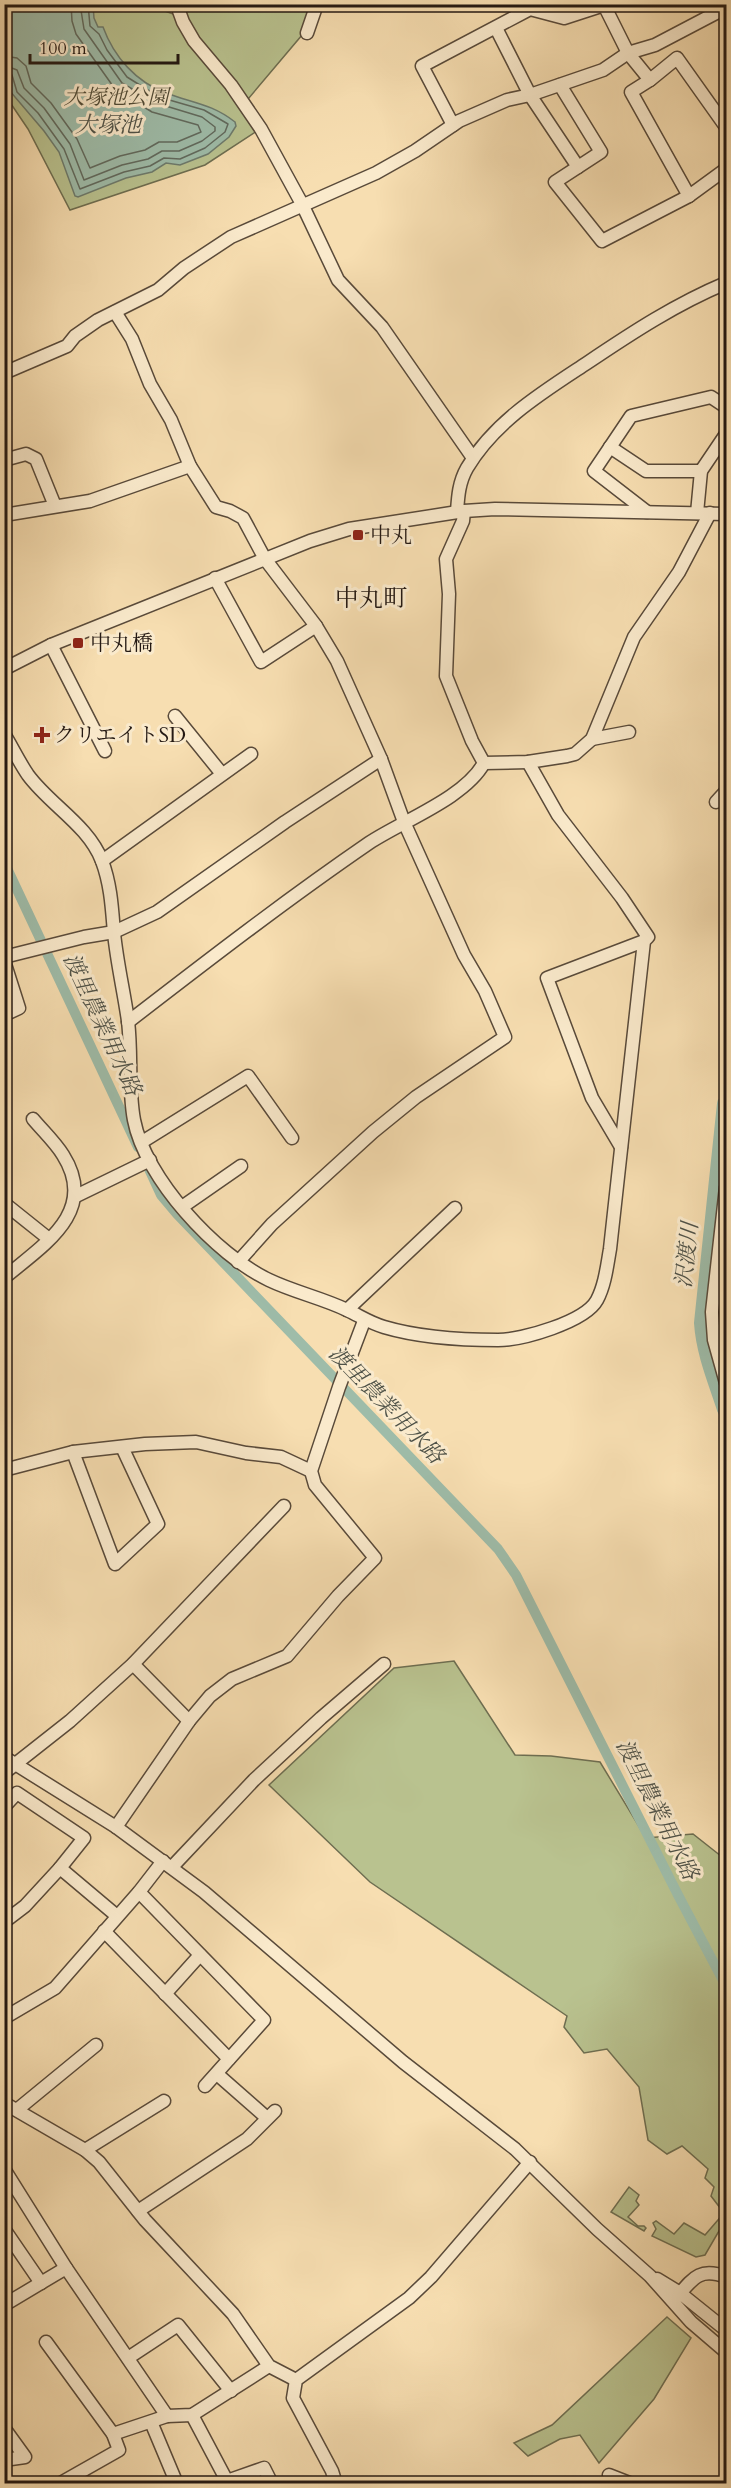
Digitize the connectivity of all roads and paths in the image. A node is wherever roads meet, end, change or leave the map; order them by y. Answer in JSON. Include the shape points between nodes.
{"nodes":[{"id":1,"x":180,"y":4,"type":"edge"},
{"id":2,"x":317,"y":4,"type":"edge"},
{"id":3,"x":720,"y":12,"type":"edge"},
{"id":4,"x":496,"y":28,"type":"junction"},
{"id":5,"x":307,"y":33,"type":"dead end"},
{"id":6,"x":628,"y":53,"type":"junction"},
{"id":7,"x":650,"y":80,"type":"junction"},
{"id":8,"x":560,"y":85,"type":"junction"},
{"id":9,"x":530,"y":95,"type":"junction"},
{"id":10,"x":453,"y":125,"type":"junction"},
{"id":11,"x":726,"y":127,"type":"edge"},
{"id":12,"x":578,"y":167,"type":"junction"},
{"id":13,"x":726,"y":169,"type":"edge"},
{"id":14,"x":689,"y":196,"type":"junction"},
{"id":15,"x":302,"y":204,"type":"junction"},
{"id":16,"x":726,"y":282,"type":"edge"},
{"id":17,"x":115,"y":312,"type":"junction"},
{"id":18,"x":4,"y":373,"type":"edge"},
{"id":19,"x":726,"y":407,"type":"edge"},
{"id":20,"x":726,"y":434,"type":"edge"},
{"id":21,"x":610,"y":447,"type":"junction"},
{"id":22,"x":473,"y":458,"type":"junction"},
{"id":23,"x":4,"y":460,"type":"edge"},
{"id":24,"x":190,"y":466,"type":"junction"},
{"id":25,"x":701,"y":471,"type":"junction"},
{"id":26,"x":55,"y":506,"type":"junction"},
{"id":27,"x":460,"y":511,"type":"junction"},
{"id":28,"x":647,"y":512,"type":"junction"},
{"id":29,"x":697,"y":513,"type":"junction"},
{"id":30,"x":710,"y":513,"type":"junction"},
{"id":31,"x":726,"y":514,"type":"edge"},
{"id":32,"x":4,"y":515,"type":"edge"},
{"id":33,"x":265,"y":559,"type":"junction"},
{"id":34,"x":215,"y":578,"type":"junction"},
{"id":35,"x":316,"y":626,"type":"junction"},
{"id":36,"x":51,"y":645,"type":"junction"},
{"id":37,"x":6,"y":666,"type":"edge"},
{"id":38,"x":175,"y":716,"type":"dead end"},
{"id":39,"x":629,"y":732,"type":"dead end"},
{"id":40,"x":4,"y":734,"type":"edge"},
{"id":41,"x":592,"y":739,"type":"junction"},
{"id":42,"x":105,"y":751,"type":"dead end"},
{"id":43,"x":251,"y":754,"type":"dead end"},
{"id":44,"x":381,"y":759,"type":"junction"},
{"id":45,"x":528,"y":762,"type":"junction"},
{"id":46,"x":484,"y":763,"type":"junction"},
{"id":47,"x":222,"y":774,"type":"junction"},
{"id":48,"x":726,"y":790,"type":"edge"},
{"id":49,"x":716,"y":802,"type":"dead end"},
{"id":50,"x":404,"y":822,"type":"junction"},
{"id":51,"x":102,"y":861,"type":"junction"},
{"id":52,"x":114,"y":932,"type":"junction"},
{"id":53,"x":644,"y":941,"type":"junction"},
{"id":54,"x":4,"y":959,"type":"edge"},
{"id":55,"x":4,"y":1015,"type":"edge"},
{"id":56,"x":128,"y":1022,"type":"junction"},
{"id":57,"x":33,"y":1119,"type":"dead end"},
{"id":58,"x":292,"y":1138,"type":"dead end"},
{"id":59,"x":142,"y":1142,"type":"junction"},
{"id":60,"x":621,"y":1147,"type":"junction"},
{"id":61,"x":147,"y":1161,"type":"junction"},
{"id":62,"x":241,"y":1166,"type":"dead end"},
{"id":63,"x":726,"y":1187,"type":"edge"},
{"id":64,"x":76,"y":1196,"type":"junction"},
{"id":65,"x":4,"y":1203,"type":"edge"},
{"id":66,"x":182,"y":1207,"type":"junction"},
{"id":67,"x":455,"y":1208,"type":"dead end"},
{"id":68,"x":49,"y":1239,"type":"junction"},
{"id":69,"x":238,"y":1262,"type":"junction"},
{"id":70,"x":4,"y":1278,"type":"edge"},
{"id":71,"x":346,"y":1310,"type":"junction"},
{"id":72,"x":364,"y":1321,"type":"junction"},
{"id":73,"x":726,"y":1383,"type":"edge"},
{"id":74,"x":122,"y":1447,"type":"junction"},
{"id":75,"x":74,"y":1452,"type":"junction"},
{"id":76,"x":4,"y":1470,"type":"edge"},
{"id":77,"x":311,"y":1471,"type":"junction"},
{"id":78,"x":284,"y":1506,"type":"dead end"},
{"id":79,"x":133,"y":1664,"type":"junction"},
{"id":80,"x":384,"y":1664,"type":"dead end"},
{"id":81,"x":189,"y":1721,"type":"junction"},
{"id":82,"x":4,"y":1757,"type":"edge"},
{"id":83,"x":16,"y":1762,"type":"junction"},
{"id":84,"x":4,"y":1773,"type":"edge"},
{"id":85,"x":4,"y":1807,"type":"edge"},
{"id":86,"x":116,"y":1827,"type":"junction"},
{"id":87,"x":168,"y":1864,"type":"junction"},
{"id":88,"x":60,"y":1868,"type":"junction"},
{"id":89,"x":139,"y":1893,"type":"junction"},
{"id":90,"x":117,"y":1916,"type":"junction"},
{"id":91,"x":4,"y":1922,"type":"edge"},
{"id":92,"x":104,"y":1931,"type":"junction"},
{"id":93,"x":200,"y":1955,"type":"junction"},
{"id":94,"x":165,"y":1994,"type":"junction"},
{"id":95,"x":4,"y":2018,"type":"edge"},
{"id":96,"x":96,"y":2045,"type":"dead end"},
{"id":97,"x":229,"y":2060,"type":"junction"},
{"id":98,"x":217,"y":2074,"type":"junction"},
{"id":99,"x":205,"y":2086,"type":"dead end"},
{"id":100,"x":164,"y":2101,"type":"dead end"},
{"id":101,"x":4,"y":2103,"type":"edge"},
{"id":102,"x":18,"y":2109,"type":"junction"},
{"id":103,"x":85,"y":2150,"type":"junction"},
{"id":104,"x":530,"y":2162,"type":"junction"},
{"id":105,"x":4,"y":2169,"type":"edge"},
{"id":106,"x":138,"y":2211,"type":"junction"},
{"id":107,"x":4,"y":2229,"type":"edge"},
{"id":108,"x":66,"y":2268,"type":"junction"},
{"id":109,"x":726,"y":2277,"type":"edge"},
{"id":110,"x":41,"y":2283,"type":"junction"},
{"id":111,"x":676,"y":2298,"type":"junction"},
{"id":112,"x":4,"y":2305,"type":"edge"},
{"id":113,"x":726,"y":2330,"type":"edge"},
{"id":114,"x":46,"y":2342,"type":"dead end"},
{"id":115,"x":726,"y":2352,"type":"edge"},
{"id":116,"x":128,"y":2358,"type":"junction"},
{"id":117,"x":269,"y":2366,"type":"junction"},
{"id":118,"x":296,"y":2380,"type":"junction"},
{"id":119,"x":231,"y":2391,"type":"junction"},
{"id":120,"x":167,"y":2415,"type":"junction"},
{"id":121,"x":192,"y":2415,"type":"junction"},
{"id":122,"x":151,"y":2422,"type":"junction"},
{"id":123,"x":4,"y":2428,"type":"edge"},
{"id":124,"x":112,"y":2434,"type":"junction"},
{"id":125,"x":4,"y":2460,"type":"edge"},
{"id":126,"x":609,"y":2475,"type":"dead end"},
{"id":127,"x":173,"y":2482,"type":"edge"},
{"id":128,"x":59,"y":2484,"type":"edge"},
{"id":129,"x":272,"y":2484,"type":"edge"},
{"id":130,"x":336,"y":2484,"type":"edge"},
{"id":131,"x":632,"y":2484,"type":"edge"}],
"edges":[{"from":1,"to":15,"type":"street","via":[[183,22],[194,41],[246,106]]},
{"from":2,"to":5,"type":"street"},
{"from":3,"to":6,"type":"street","via":[[655,45]]},
{"from":4,"to":6,"type":"street","via":[[531,9],[564,18],[604,5]]},
{"from":4,"to":9,"type":"street"},
{"from":4,"to":10,"type":"street","via":[[422,66]]},
{"from":6,"to":7,"type":"street"},
{"from":6,"to":8,"type":"street","via":[[603,70]]},
{"from":7,"to":11,"type":"street","via":[[677,58]]},
{"from":7,"to":14,"type":"street","via":[[631,92]]},
{"from":8,"to":9,"type":"street"},
{"from":8,"to":12,"type":"street","via":[[601,152]]},
{"from":9,"to":10,"type":"street","via":[[507,100]]},
{"from":9,"to":12,"type":"street"},
{"from":10,"to":15,"type":"street","via":[[376,173]]},
{"from":12,"to":14,"type":"street","via":[[555,182],[602,241]]},
{"from":13,"to":14,"type":"street"},
{"from":15,"to":17,"type":"street","via":[[231,237],[158,290]]},
{"from":15,"to":22,"type":"street","via":[[338,280],[382,327]]},
{"from":16,"to":22,"type":"street","via":[[674,306],[548,389],[513,414]]},
{"from":17,"to":18,"type":"street","via":[[75,336],[67,346]]},
{"from":17,"to":24,"type":"street","via":[[132,339]]},
{"from":19,"to":21,"type":"street","via":[[711,397],[631,416]]},
{"from":20,"to":25,"type":"street"},
{"from":21,"to":25,"type":"street","via":[[646,471]]},
{"from":21,"to":28,"type":"street","via":[[594,471]]},
{"from":22,"to":27,"type":"street","via":[[460,485]]},
{"from":23,"to":26,"type":"street","via":[[26,454],[36,459]]},
{"from":24,"to":26,"type":"street","via":[[90,501]]},
{"from":24,"to":33,"type":"street","via":[[216,507],[243,518]]},
{"from":25,"to":29,"type":"street"},
{"from":26,"to":32,"type":"street"},
{"from":27,"to":28,"type":"street","via":[[520,508]]},
{"from":27,"to":33,"type":"street","via":[[349,530]]},
{"from":27,"to":46,"type":"street","via":[[463,521],[446,559],[446,676]]},
{"from":28,"to":29,"type":"street"},
{"from":29,"to":30,"type":"street"},
{"from":30,"to":31,"type":"street"},
{"from":30,"to":41,"type":"street","via":[[679,572],[634,637]]},
{"from":33,"to":34,"type":"street"},
{"from":33,"to":35,"type":"street"},
{"from":34,"to":35,"type":"street","via":[[261,662]]},
{"from":34,"to":36,"type":"street"},
{"from":35,"to":44,"type":"street","via":[[337,661]]},
{"from":36,"to":37,"type":"street"},
{"from":36,"to":42,"type":"street"},
{"from":38,"to":47,"type":"street"},
{"from":39,"to":41,"type":"street"},
{"from":40,"to":51,"type":"street","via":[[28,776],[76,822]]},
{"from":41,"to":45,"type":"street","via":[[575,753]]},
{"from":43,"to":47,"type":"street"},
{"from":44,"to":50,"type":"street"},
{"from":44,"to":52,"type":"street","via":[[157,912]]},
{"from":45,"to":46,"type":"street"},
{"from":45,"to":53,"type":"street","via":[[558,815],[648,937]]},
{"from":46,"to":50,"type":"street","via":[[457,792]]},
{"from":47,"to":51,"type":"street"},
{"from":48,"to":49,"type":"street"},
{"from":50,"to":56,"type":"street","via":[[283,904]]},
{"from":50,"to":69,"type":"street","via":[[505,1037],[416,1097],[373,1132],[272,1224]]},
{"from":51,"to":52,"type":"street","via":[[112,896]]},
{"from":52,"to":54,"type":"street"},
{"from":52,"to":56,"type":"street"},
{"from":53,"to":60,"type":"street"},
{"from":53,"to":60,"type":"street","via":[[547,978],[592,1098]]},
{"from":54,"to":55,"type":"street","via":[[19,1008]]},
{"from":56,"to":59,"type":"street","via":[[134,1118]]},
{"from":57,"to":64,"type":"street","via":[[69,1165]]},
{"from":58,"to":59,"type":"street","via":[[248,1076]]},
{"from":59,"to":61,"type":"street"},
{"from":60,"to":72,"type":"street","via":[[610,1250],[601,1292],[593,1307],[557,1325],[501,1340],[422,1336]]},
{"from":61,"to":64,"type":"street"},
{"from":61,"to":66,"type":"street"},
{"from":62,"to":66,"type":"street"},
{"from":63,"to":73,"type":"street","via":[[712,1312],[714,1340]]},
{"from":64,"to":68,"type":"street","via":[[68,1217]]},
{"from":65,"to":68,"type":"street"},
{"from":66,"to":69,"type":"street"},
{"from":67,"to":71,"type":"street"},
{"from":68,"to":70,"type":"street"},
{"from":69,"to":71,"type":"street","via":[[275,1282]]},
{"from":71,"to":72,"type":"street"},
{"from":72,"to":77,"type":"street"},
{"from":74,"to":75,"type":"street"},
{"from":74,"to":75,"type":"street","via":[[158,1524],[115,1564]]},
{"from":74,"to":77,"type":"street","via":[[196,1442],[281,1456]]},
{"from":75,"to":76,"type":"street"},
{"from":77,"to":81,"type":"street","via":[[315,1485],[375,1558],[287,1656],[219,1687]]},
{"from":78,"to":79,"type":"street"},
{"from":79,"to":81,"type":"street"},
{"from":79,"to":83,"type":"street","via":[[70,1721]]},
{"from":80,"to":87,"type":"street","via":[[254,1780]]},
{"from":81,"to":86,"type":"street"},
{"from":82,"to":83,"type":"street"},
{"from":83,"to":84,"type":"street"},
{"from":83,"to":86,"type":"street"},
{"from":85,"to":88,"type":"street","via":[[17,1793],[84,1838]]},
{"from":86,"to":87,"type":"street"},
{"from":87,"to":89,"type":"street"},
{"from":87,"to":104,"type":"street","via":[[403,2062]]},
{"from":88,"to":90,"type":"street"},
{"from":88,"to":91,"type":"street","via":[[25,1906]]},
{"from":89,"to":90,"type":"street"},
{"from":89,"to":93,"type":"street"},
{"from":90,"to":92,"type":"street"},
{"from":92,"to":94,"type":"street"},
{"from":92,"to":95,"type":"street","via":[[55,1988]]},
{"from":93,"to":94,"type":"street"},
{"from":93,"to":97,"type":"street","via":[[264,2020]]},
{"from":94,"to":97,"type":"street"},
{"from":96,"to":102,"type":"street"},
{"from":97,"to":98,"type":"street"},
{"from":98,"to":99,"type":"street"},
{"from":98,"to":106,"type":"street","via":[[271,2115],[248,2139]]},
{"from":100,"to":103,"type":"street"},
{"from":101,"to":102,"type":"street"},
{"from":102,"to":103,"type":"street"},
{"from":103,"to":106,"type":"street"},
{"from":104,"to":111,"type":"street","via":[[597,2229]]},
{"from":104,"to":118,"type":"street","via":[[409,2298]]},
{"from":105,"to":108,"type":"street"},
{"from":106,"to":117,"type":"street","via":[[233,2314]]},
{"from":107,"to":110,"type":"street"},
{"from":108,"to":110,"type":"street"},
{"from":108,"to":116,"type":"street"},
{"from":109,"to":111,"type":"street","via":[[715,2272],[699,2275]]},
{"from":110,"to":112,"type":"street"},
{"from":111,"to":113,"type":"street"},
{"from":111,"to":115,"type":"street"},
{"from":114,"to":124,"type":"street"},
{"from":116,"to":119,"type":"street","via":[[178,2325]]},
{"from":116,"to":120,"type":"street"},
{"from":117,"to":118,"type":"street"},
{"from":117,"to":119,"type":"street"},
{"from":118,"to":130,"type":"street","via":[[293,2398]]},
{"from":119,"to":121,"type":"street"},
{"from":120,"to":121,"type":"street"},
{"from":120,"to":122,"type":"street"},
{"from":121,"to":129,"type":"street","via":[[227,2481],[264,2468]]},
{"from":122,"to":124,"type":"street"},
{"from":122,"to":127,"type":"street"},
{"from":123,"to":125,"type":"street","via":[[25,2457]]},
{"from":124,"to":128,"type":"street","via":[[119,2450]]},
{"from":126,"to":131,"type":"street"}]}
